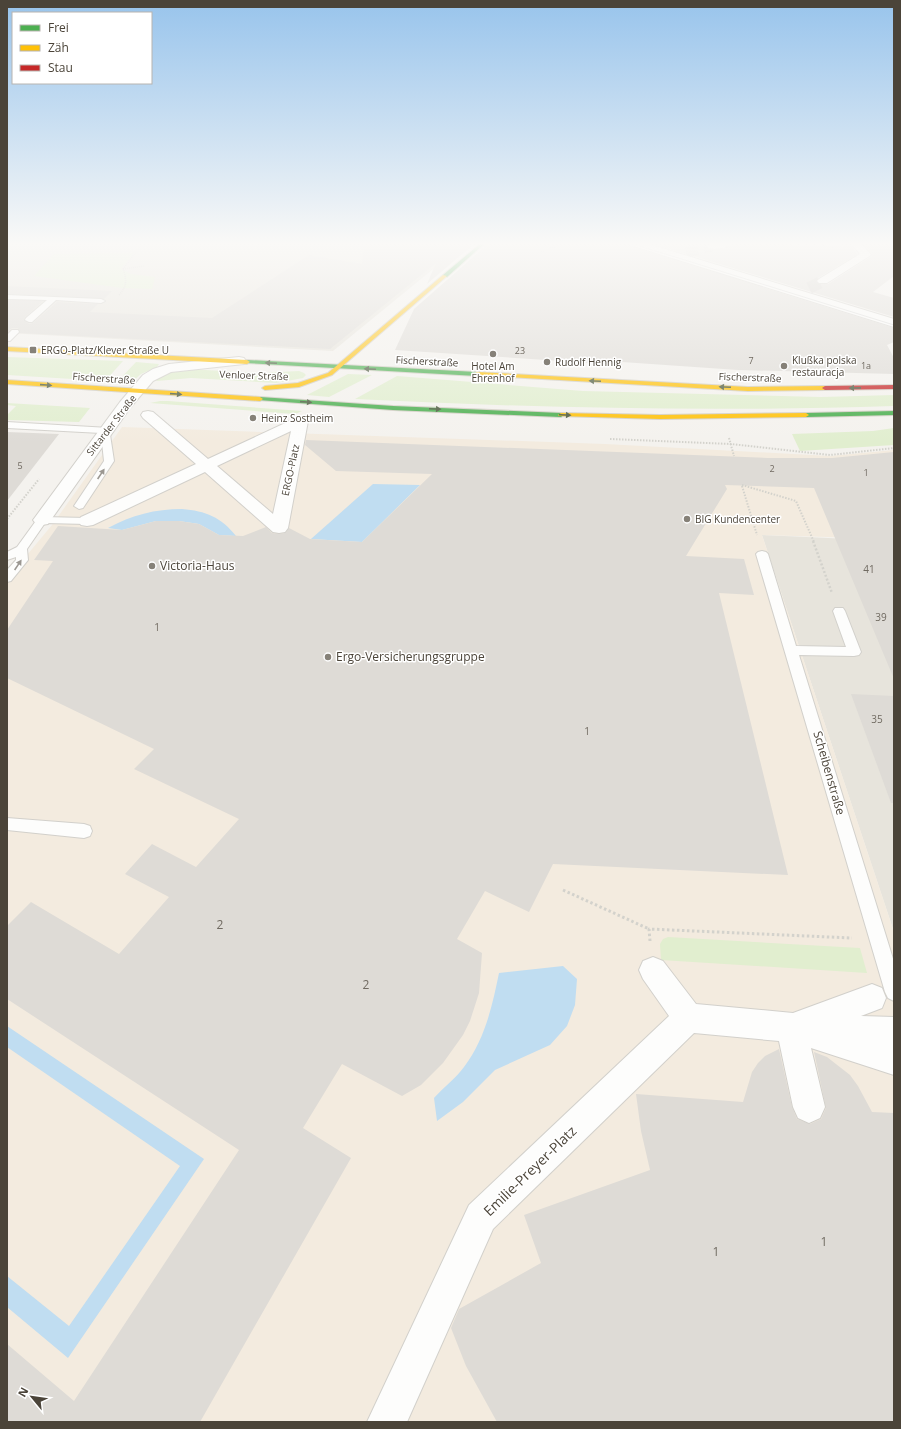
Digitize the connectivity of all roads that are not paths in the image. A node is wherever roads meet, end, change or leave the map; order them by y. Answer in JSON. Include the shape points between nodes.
{"nodes":[{"id":1,"x":41,"y":310,"type":"edge"},
{"id":2,"x":406,"y":310,"type":"edge"},
{"id":3,"x":853,"y":310,"type":"edge"},
{"id":4,"x":29,"y":320,"type":"dead end"},
{"id":5,"x":894,"y":323,"type":"edge"},
{"id":6,"x":15,"y":332,"type":"dead end"},
{"id":7,"x":379,"y":333,"type":"junction"},
{"id":8,"x":7,"y":339,"type":"edge"},
{"id":9,"x":7,"y":349,"type":"edge"},
{"id":10,"x":373,"y":350,"type":"dead end"},
{"id":11,"x":239,"y":361,"type":"junction"},
{"id":12,"x":385,"y":361,"type":"dead end"},
{"id":13,"x":337,"y":367,"type":"junction"},
{"id":14,"x":402,"y":370,"type":"junction"},
{"id":15,"x":7,"y":382,"type":"edge"},
{"id":16,"x":175,"y":384,"type":"dead end"},
{"id":17,"x":256,"y":387,"type":"dead end"},
{"id":18,"x":894,"y":387,"type":"edge"},
{"id":19,"x":137,"y":391,"type":"junction"},
{"id":20,"x":894,"y":413,"type":"edge"},
{"id":21,"x":148,"y":415,"type":"dead end"},
{"id":22,"x":7,"y":425,"type":"edge"},
{"id":23,"x":106,"y":430,"type":"junction"},
{"id":24,"x":206,"y":465,"type":"junction"},
{"id":25,"x":79,"y":506,"type":"dead end"},
{"id":26,"x":42,"y":520,"type":"junction"},
{"id":27,"x":87,"y":521,"type":"joint"},
{"id":28,"x":21,"y":549,"type":"junction"},
{"id":29,"x":762,"y":554,"type":"road end"},
{"id":30,"x":7,"y":557,"type":"edge"},
{"id":31,"x":7,"y":578,"type":"edge"},
{"id":32,"x":839,"y":611,"type":"road end"},
{"id":33,"x":792,"y":650,"type":"junction"},
{"id":34,"x":7,"y":824,"type":"edge"},
{"id":35,"x":84,"y":831,"type":"dead end"},
{"id":36,"x":653,"y":970,"type":"road end"},
{"id":37,"x":882,"y":997,"type":"edge"},
{"id":38,"x":688,"y":1018,"type":"junction"},
{"id":39,"x":792,"y":1028,"type":"junction"},
{"id":40,"x":886,"y":1044,"type":"edge"},
{"id":41,"x":809,"y":1107,"type":"dead end"},
{"id":42,"x":386,"y":1422,"type":"edge"}],
"edges":[{"from":1,"to":4,"type":"lane"},
{"from":2,"to":7,"type":"main road","name":"Venloer Straße"},
{"from":3,"to":5,"type":"street"},
{"from":6,"to":8,"type":"lane"},
{"from":7,"to":10,"type":"main road","name":"Venloer Straße"},
{"from":7,"to":13,"type":"main road","name":"Venloer Straße"},
{"from":9,"to":11,"type":"main road","name":"Fischerstraße"},
{"from":13,"to":11,"type":"main road","name":"Fischerstraße","one_way":true},
{"from":11,"to":19,"type":"street","name":"Sittarder Straße","via":[[162,370],[148,378]]},
{"from":12,"to":14,"type":"main road"},
{"from":14,"to":13,"type":"main road","name":"Fischerstraße","one_way":true},
{"from":13,"to":17,"type":"main road","name":"Venloer Straße","via":[[318,380],[291,388]]},
{"from":18,"to":14,"type":"main road","name":"Fischerstraße","one_way":true,"via":[[748,388]]},
{"from":15,"to":19,"type":"main road","name":"Fischerstraße","one_way":true},
{"from":16,"to":19,"type":"main road"},
{"from":19,"to":20,"type":"main road","name":"Fischerstraße","one_way":true,"via":[[339,405],[566,415],[729,417]]},
{"from":19,"to":23,"type":"street","name":"Sittarder Straße"},
{"from":21,"to":24,"type":"street","name":"ERGO-Platz"},
{"from":22,"to":23,"type":"lane"},
{"from":25,"to":23,"type":"lane","one_way":true,"via":[[109,461]]},
{"from":23,"to":26,"type":"street","name":"Sittarder Straße"},
{"from":24,"to":24,"type":"street","name":"ERGO-Platz","via":[[267,437],[301,421],[278,528]]},
{"from":24,"to":27,"type":"street","name":"ERGO-Platz"},
{"from":26,"to":27,"type":"lane"},
{"from":26,"to":28,"type":"lane","name":"Sittarder Straße"},
{"from":28,"to":30,"type":"lane","name":"Sittarder Straße"},
{"from":31,"to":28,"type":"lane","name":"Sittarder Straße","one_way":true,"via":[[22,560]]},
{"from":29,"to":33,"type":"lane","name":"Scheibenstraße"},
{"from":32,"to":33,"type":"lane","via":[[854,652]]},
{"from":33,"to":37,"type":"lane","name":"Scheibenstraße","via":[[878,940]]},
{"from":34,"to":35,"type":"lane"},
{"from":36,"to":38,"type":"street"},
{"from":37,"to":39,"type":"street"},
{"from":37,"to":40,"type":"street"},
{"from":38,"to":39,"type":"street"},
{"from":38,"to":42,"type":"street","name":"Emilie-Preyer-Platz","via":[[481,1217]]},
{"from":39,"to":40,"type":"street"},
{"from":39,"to":41,"type":"street"}]}
